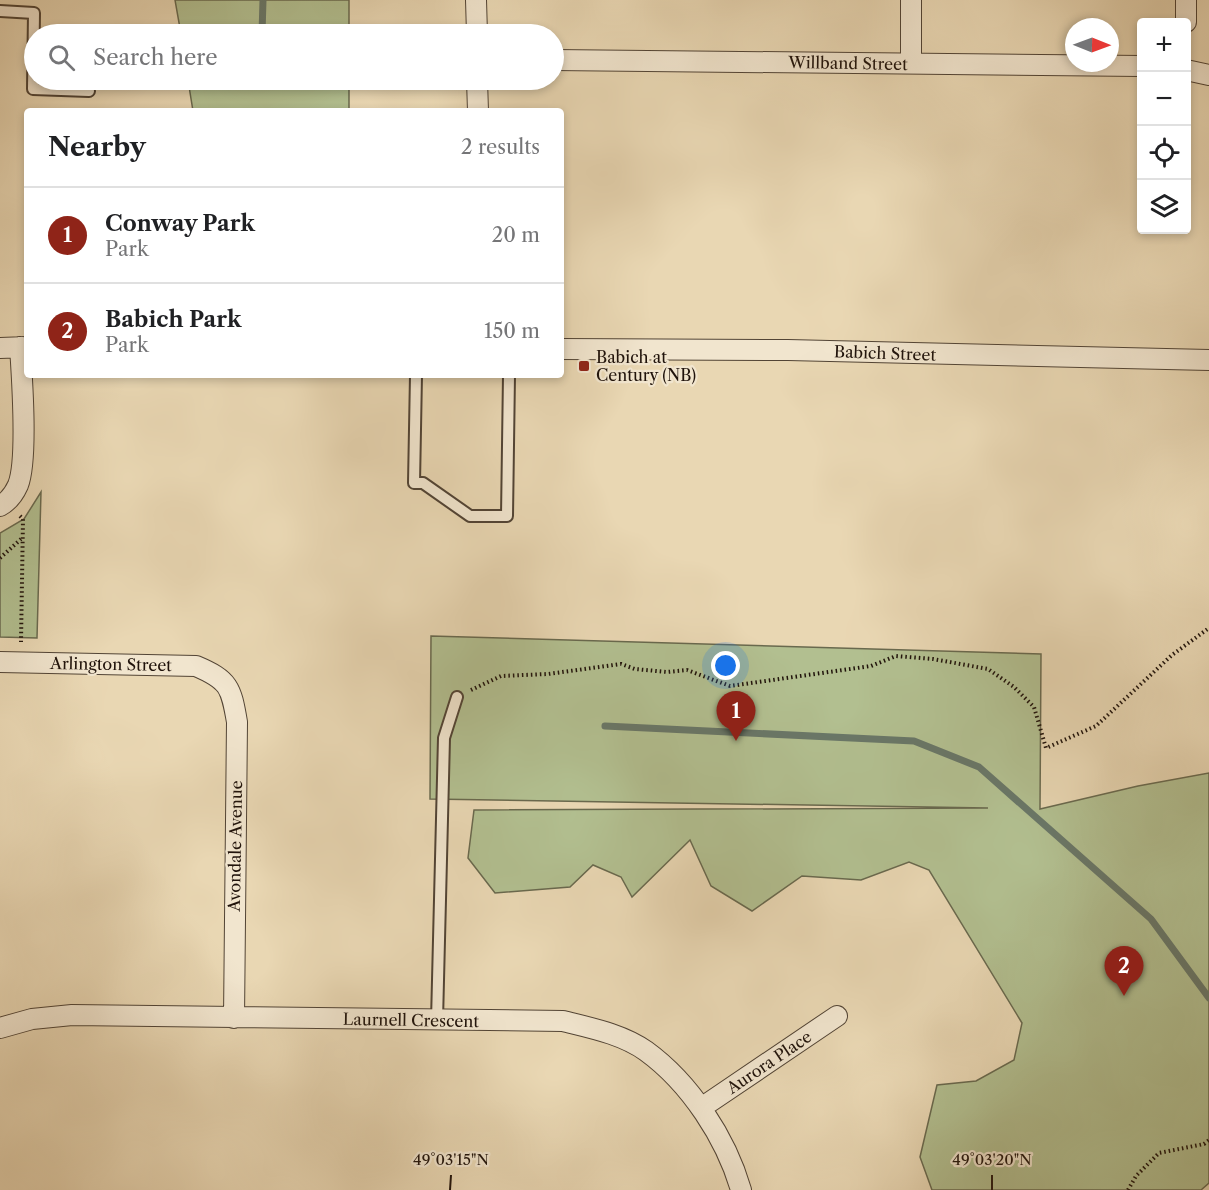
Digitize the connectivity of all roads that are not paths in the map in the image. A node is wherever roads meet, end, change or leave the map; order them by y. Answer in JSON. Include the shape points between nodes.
{"nodes":[{"id":1,"x":476,"y":0,"type":"edge"},
{"id":2,"x":911,"y":0,"type":"edge"},
{"id":3,"x":1186,"y":0,"type":"edge"},
{"id":4,"x":0,"y":11,"type":"edge"},
{"id":5,"x":1186,"y":18,"type":"edge"},
{"id":6,"x":34,"y":24,"type":"edge"},
{"id":7,"x":477,"y":24,"type":"edge"},
{"id":8,"x":564,"y":60,"type":"edge"},
{"id":9,"x":910,"y":63,"type":"junction"},
{"id":10,"x":1137,"y":66,"type":"edge"},
{"id":11,"x":1191,"y":71,"type":"edge"},
{"id":12,"x":1209,"y":75,"type":"edge"},
{"id":13,"x":61,"y":90,"type":"edge"},
{"id":14,"x":477,"y":90,"type":"edge"},
{"id":15,"x":89,"y":91,"type":"dead end"},
{"id":16,"x":478,"y":108,"type":"edge"},
{"id":17,"x":23,"y":347,"type":"edge"},
{"id":18,"x":0,"y":348,"type":"edge"},
{"id":19,"x":564,"y":349,"type":"edge"},
{"id":20,"x":1209,"y":360,"type":"edge"},
{"id":21,"x":416,"y":378,"type":"edge"},
{"id":22,"x":509,"y":378,"type":"edge"},
{"id":23,"x":4,"y":504,"type":"edge"},
{"id":24,"x":0,"y":662,"type":"edge"},
{"id":25,"x":221,"y":677,"type":"joint"},
{"id":26,"x":457,"y":697,"type":"road end"},
{"id":27,"x":837,"y":1016,"type":"dead end"},
{"id":28,"x":234,"y":1018,"type":"junction"},
{"id":29,"x":437,"y":1021,"type":"junction"},
{"id":30,"x":0,"y":1028,"type":"edge"},
{"id":31,"x":701,"y":1108,"type":"junction"},
{"id":32,"x":741,"y":1190,"type":"edge"}],
"edges":[{"from":1,"to":7,"type":"street"},
{"from":2,"to":9,"type":"street"},
{"from":3,"to":5,"type":"street"},
{"from":4,"to":6,"type":"lane","via":[[34,13]]},
{"from":8,"to":9,"type":"street","name":"Willband Street"},
{"from":9,"to":10,"type":"street","name":"Willband Street"},
{"from":11,"to":12,"type":"street"},
{"from":13,"to":15,"type":"lane"},
{"from":14,"to":16,"type":"street"},
{"from":17,"to":18,"type":"street"},
{"from":17,"to":23,"type":"street","via":[[22,464],[18,484]]},
{"from":19,"to":20,"type":"street","name":"Babich Street"},
{"from":21,"to":22,"type":"lane","via":[[414,483],[423,483],[470,516],[507,516]]},
{"from":24,"to":25,"type":"street","name":"Arlington Street","via":[[196,666]]},
{"from":25,"to":28,"type":"street","name":"Avondale Avenue","via":[[232,698],[237,722]]},
{"from":26,"to":29,"type":"lane","via":[[444,738]]},
{"from":27,"to":31,"type":"street","name":"Aurora Place"},
{"from":28,"to":29,"type":"street","name":"Laurnell Crescent"},
{"from":28,"to":30,"type":"street","name":"Laurnell Crescent","via":[[72,1015],[32,1019]]},
{"from":29,"to":31,"type":"street","name":"Laurnell Crescent","via":[[563,1021],[606,1032],[645,1050]]},
{"from":31,"to":32,"type":"street","name":"Laurnell Crescent","via":[[735,1170]]}]}
